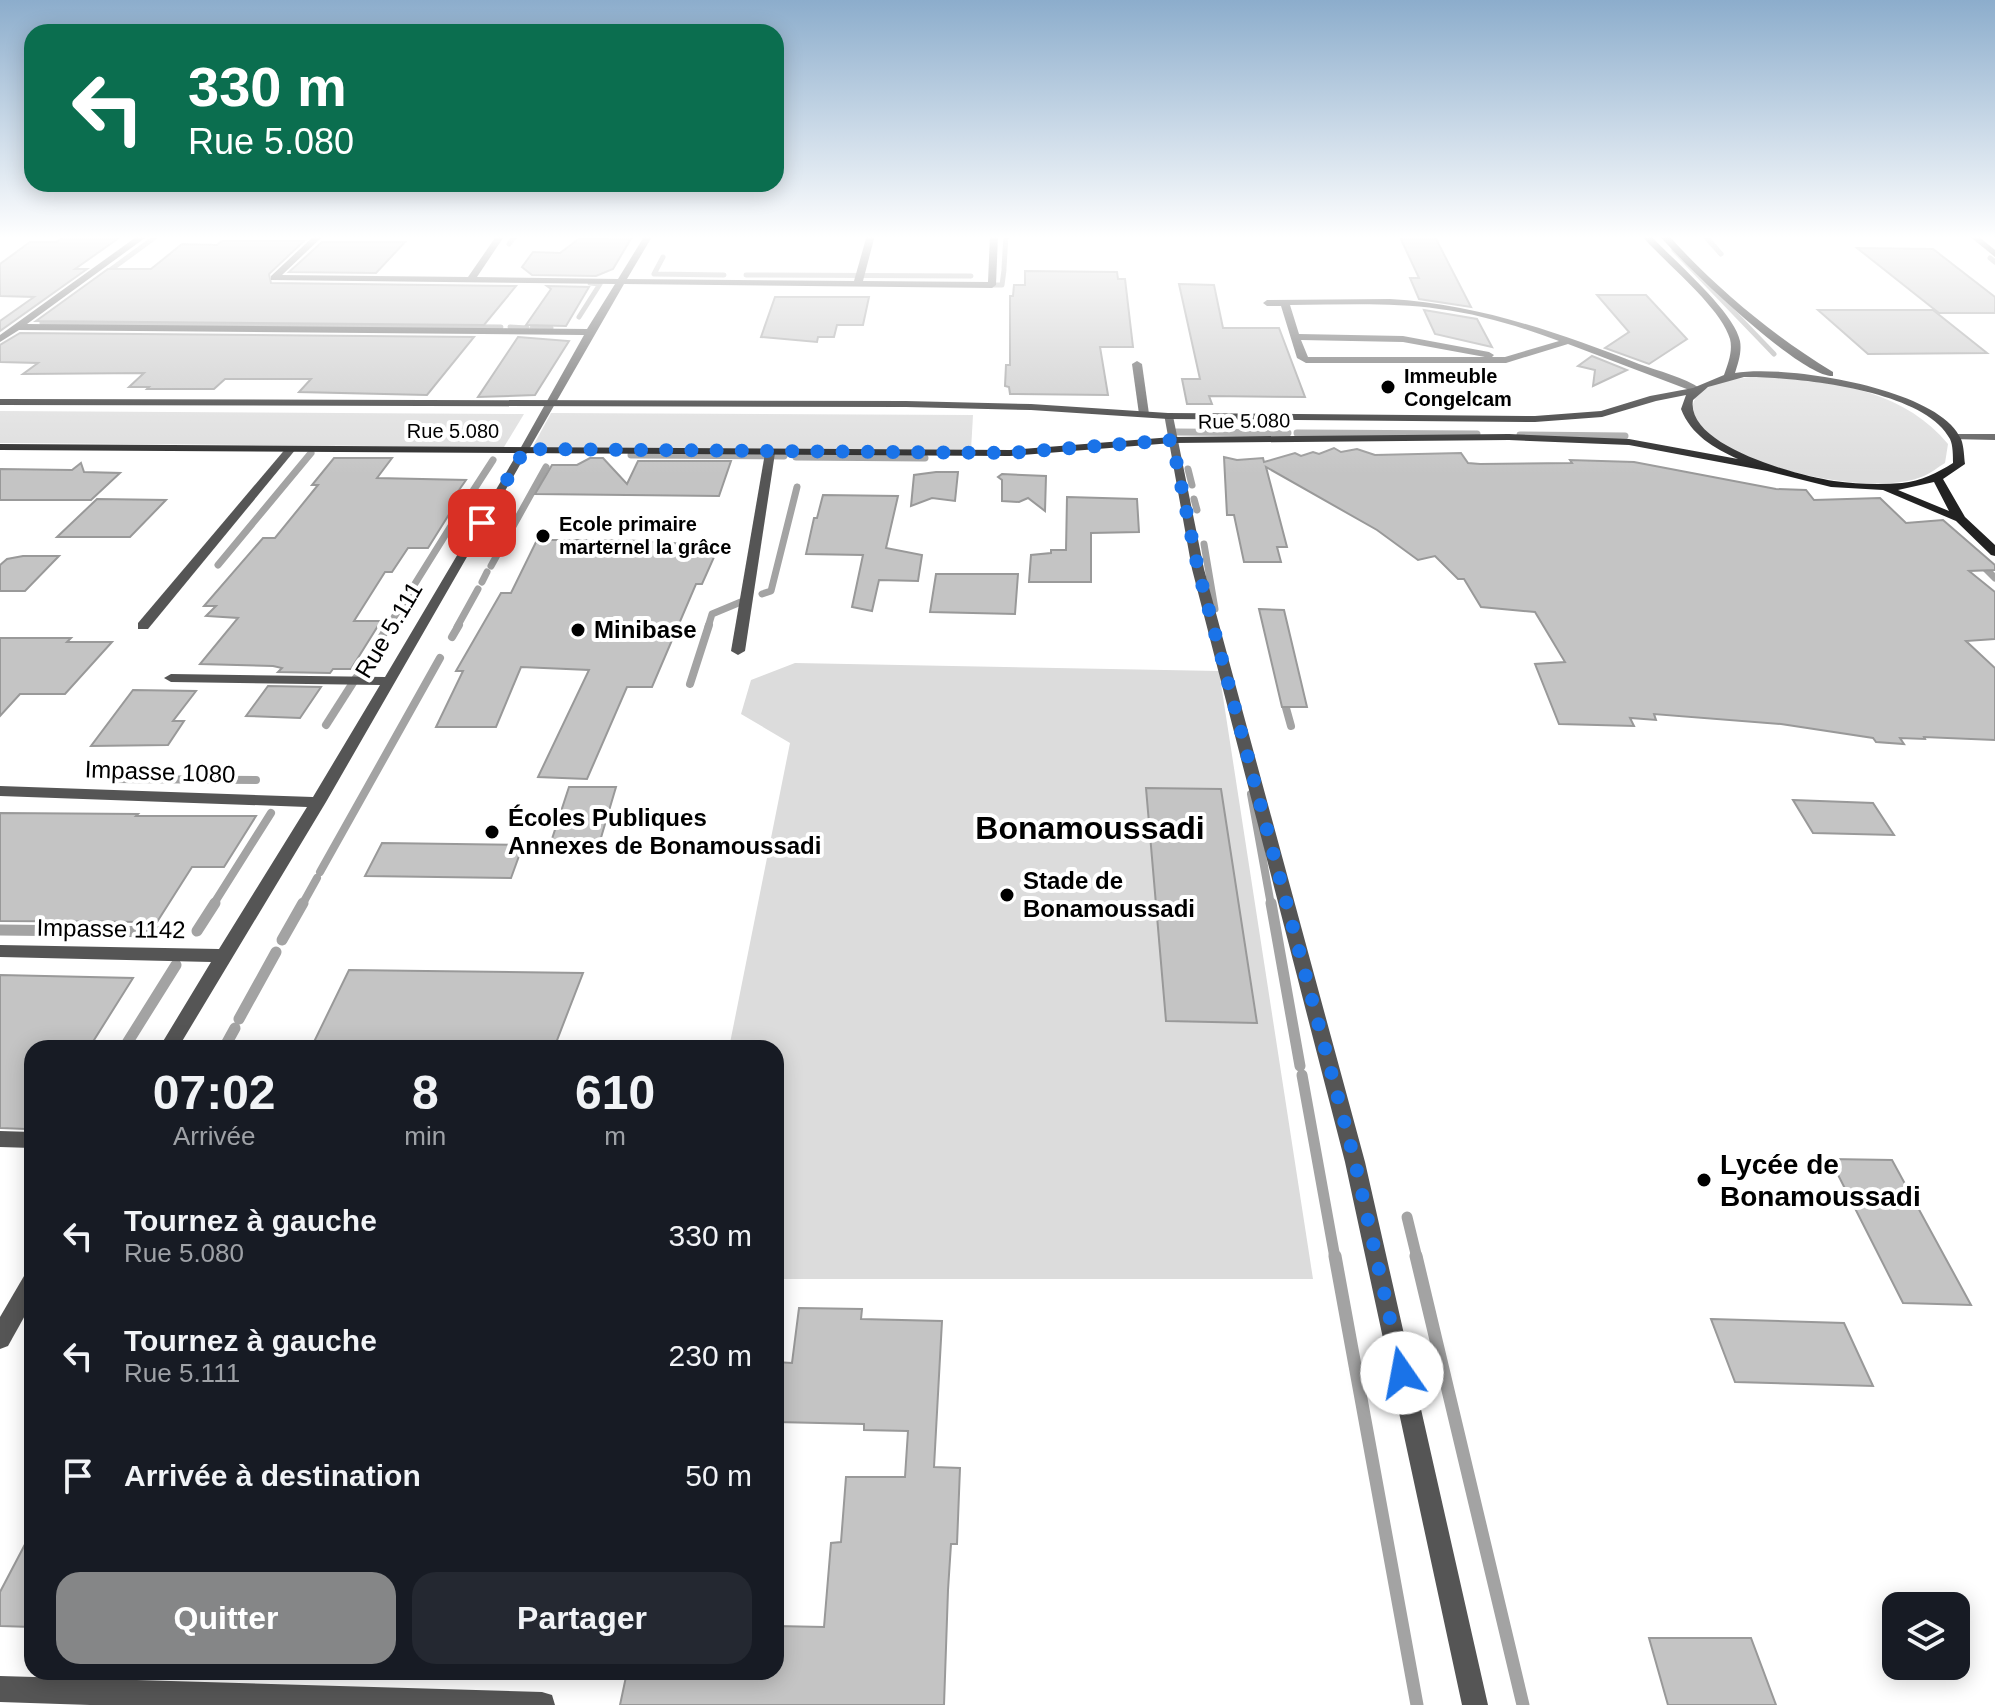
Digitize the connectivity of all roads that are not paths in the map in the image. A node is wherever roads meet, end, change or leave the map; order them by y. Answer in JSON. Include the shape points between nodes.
{"nodes":[{"id":1,"x":34,"y":315,"type":"edge"},
{"id":2,"x":600,"y":315,"type":"edge"},
{"id":3,"x":1289,"y":315,"type":"edge"},
{"id":4,"x":1479,"y":315,"type":"edge"},
{"id":5,"x":1719,"y":315,"type":"edge"},
{"id":6,"x":1744,"y":315,"type":"edge"},
{"id":7,"x":17,"y":327,"type":"junction"},
{"id":8,"x":590,"y":332,"type":"junction"},
{"id":9,"x":1296,"y":337,"type":"junction"},
{"id":10,"x":0,"y":339,"type":"edge"},
{"id":11,"x":1565,"y":342,"type":"junction"},
{"id":12,"x":1506,"y":360,"type":"junction"},
{"id":13,"x":1137,"y":364,"type":"dead end"},
{"id":14,"x":1729,"y":376,"type":"junction"},
{"id":15,"x":1842,"y":381,"type":"junction"},
{"id":16,"x":1695,"y":390,"type":"junction"},
{"id":17,"x":0,"y":402,"type":"edge"},
{"id":18,"x":550,"y":403,"type":"junction"},
{"id":19,"x":1144,"y":414,"type":"junction"},
{"id":20,"x":1168,"y":416,"type":"junction"},
{"id":21,"x":1955,"y":437,"type":"junction"},
{"id":22,"x":1995,"y":437,"type":"edge"},
{"id":23,"x":1172,"y":440,"type":"junction"},
{"id":24,"x":0,"y":447,"type":"edge"},
{"id":25,"x":291,"y":449,"type":"junction"},
{"id":26,"x":525,"y":449,"type":"junction"},
{"id":27,"x":770,"y":453,"type":"junction"},
{"id":28,"x":1766,"y":468,"type":"junction"},
{"id":29,"x":1938,"y":480,"type":"junction"},
{"id":30,"x":1881,"y":487,"type":"junction"},
{"id":31,"x":1960,"y":519,"type":"junction"},
{"id":32,"x":1995,"y":552,"type":"edge"},
{"id":33,"x":143,"y":626,"type":"dead end"},
{"id":34,"x":738,"y":651,"type":"dead end"},
{"id":35,"x":171,"y":678,"type":"dead end"},
{"id":36,"x":388,"y":681,"type":"junction"},
{"id":37,"x":0,"y":791,"type":"edge"},
{"id":38,"x":318,"y":802,"type":"junction"},
{"id":39,"x":0,"y":951,"type":"edge"},
{"id":40,"x":222,"y":956,"type":"junction"},
{"id":41,"x":173,"y":1040,"type":"edge"},
{"id":42,"x":0,"y":1139,"type":"edge"},
{"id":43,"x":24,"y":1140,"type":"edge"},
{"id":44,"x":24,"y":1297,"type":"edge"},
{"id":45,"x":0,"y":1338,"type":"edge"},
{"id":46,"x":0,"y":1689,"type":"edge"},
{"id":47,"x":542,"y":1705,"type":"edge"},
{"id":48,"x":1475,"y":1705,"type":"edge"}],
"edges":[{"from":1,"to":7,"type":"street"},
{"from":2,"to":8,"type":"street","name":"Rue 5.111"},
{"from":3,"to":9,"type":"street"},
{"from":4,"to":11,"type":"street"},
{"from":5,"to":14,"type":"main road","via":[[1735,337]]},
{"from":6,"to":15,"type":"main road"},
{"from":7,"to":8,"type":"street"},
{"from":7,"to":10,"type":"street"},
{"from":8,"to":18,"type":"street","name":"Rue 5.111"},
{"from":9,"to":12,"type":"street","via":[[1403,339]]},
{"from":9,"to":12,"type":"street","via":[[1306,360]]},
{"from":11,"to":12,"type":"street"},
{"from":11,"to":16,"type":"street"},
{"from":13,"to":19,"type":"street"},
{"from":14,"to":15,"type":"main road","name":"Rue 5.080","via":[[1778,373]]},
{"from":14,"to":16,"type":"main road","name":"Rue 5.080"},
{"from":15,"to":21,"type":"main road","via":[[1903,401]]},
{"from":16,"to":20,"type":"main road","name":"Rue 5.080","via":[[1577,418]]},
{"from":16,"to":28,"type":"main road","via":[[1686,407],[1694,425],[1716,444]]},
{"from":17,"to":18,"type":"main road","name":"Rue 5.080"},
{"from":18,"to":19,"type":"main road","name":"Rue 5.080","via":[[906,404]]},
{"from":18,"to":26,"type":"street","name":"Rue 5.111"},
{"from":19,"to":20,"type":"main road","name":"Rue 5.080"},
{"from":20,"to":23,"type":"street"},
{"from":21,"to":22,"type":"street"},
{"from":21,"to":29,"type":"main road","via":[[1962,451],[1959,464]]},
{"from":23,"to":27,"type":"main road","name":"Rue 5.080","via":[[1010,453]]},
{"from":23,"to":28,"type":"main road","name":"Rue 5.080","via":[[1599,439]]},
{"from":23,"to":48,"type":"street","via":[[1198,569],[1355,1162]]},
{"from":24,"to":25,"type":"main road","name":"Rue 5.080"},
{"from":25,"to":26,"type":"main road","name":"Rue 5.080"},
{"from":25,"to":33,"type":"street"},
{"from":26,"to":27,"type":"main road","name":"Rue 5.080"},
{"from":26,"to":36,"type":"street","name":"Rue 5.111"},
{"from":27,"to":34,"type":"street"},
{"from":28,"to":30,"type":"main road","via":[[1823,482]]},
{"from":29,"to":30,"type":"main road"},
{"from":29,"to":31,"type":"main road"},
{"from":30,"to":31,"type":"main road"},
{"from":31,"to":32,"type":"main road"},
{"from":35,"to":36,"type":"street"},
{"from":36,"to":38,"type":"street","name":"Rue 5.111"},
{"from":37,"to":38,"type":"street","name":"Impasse 1080"},
{"from":38,"to":40,"type":"street","name":"Rue 5.111"},
{"from":39,"to":40,"type":"street","name":"Impasse 1142"},
{"from":40,"to":41,"type":"street","name":"Rue 5.111"},
{"from":42,"to":43,"type":"street"},
{"from":44,"to":45,"type":"street"},
{"from":46,"to":47,"type":"street"}]}
